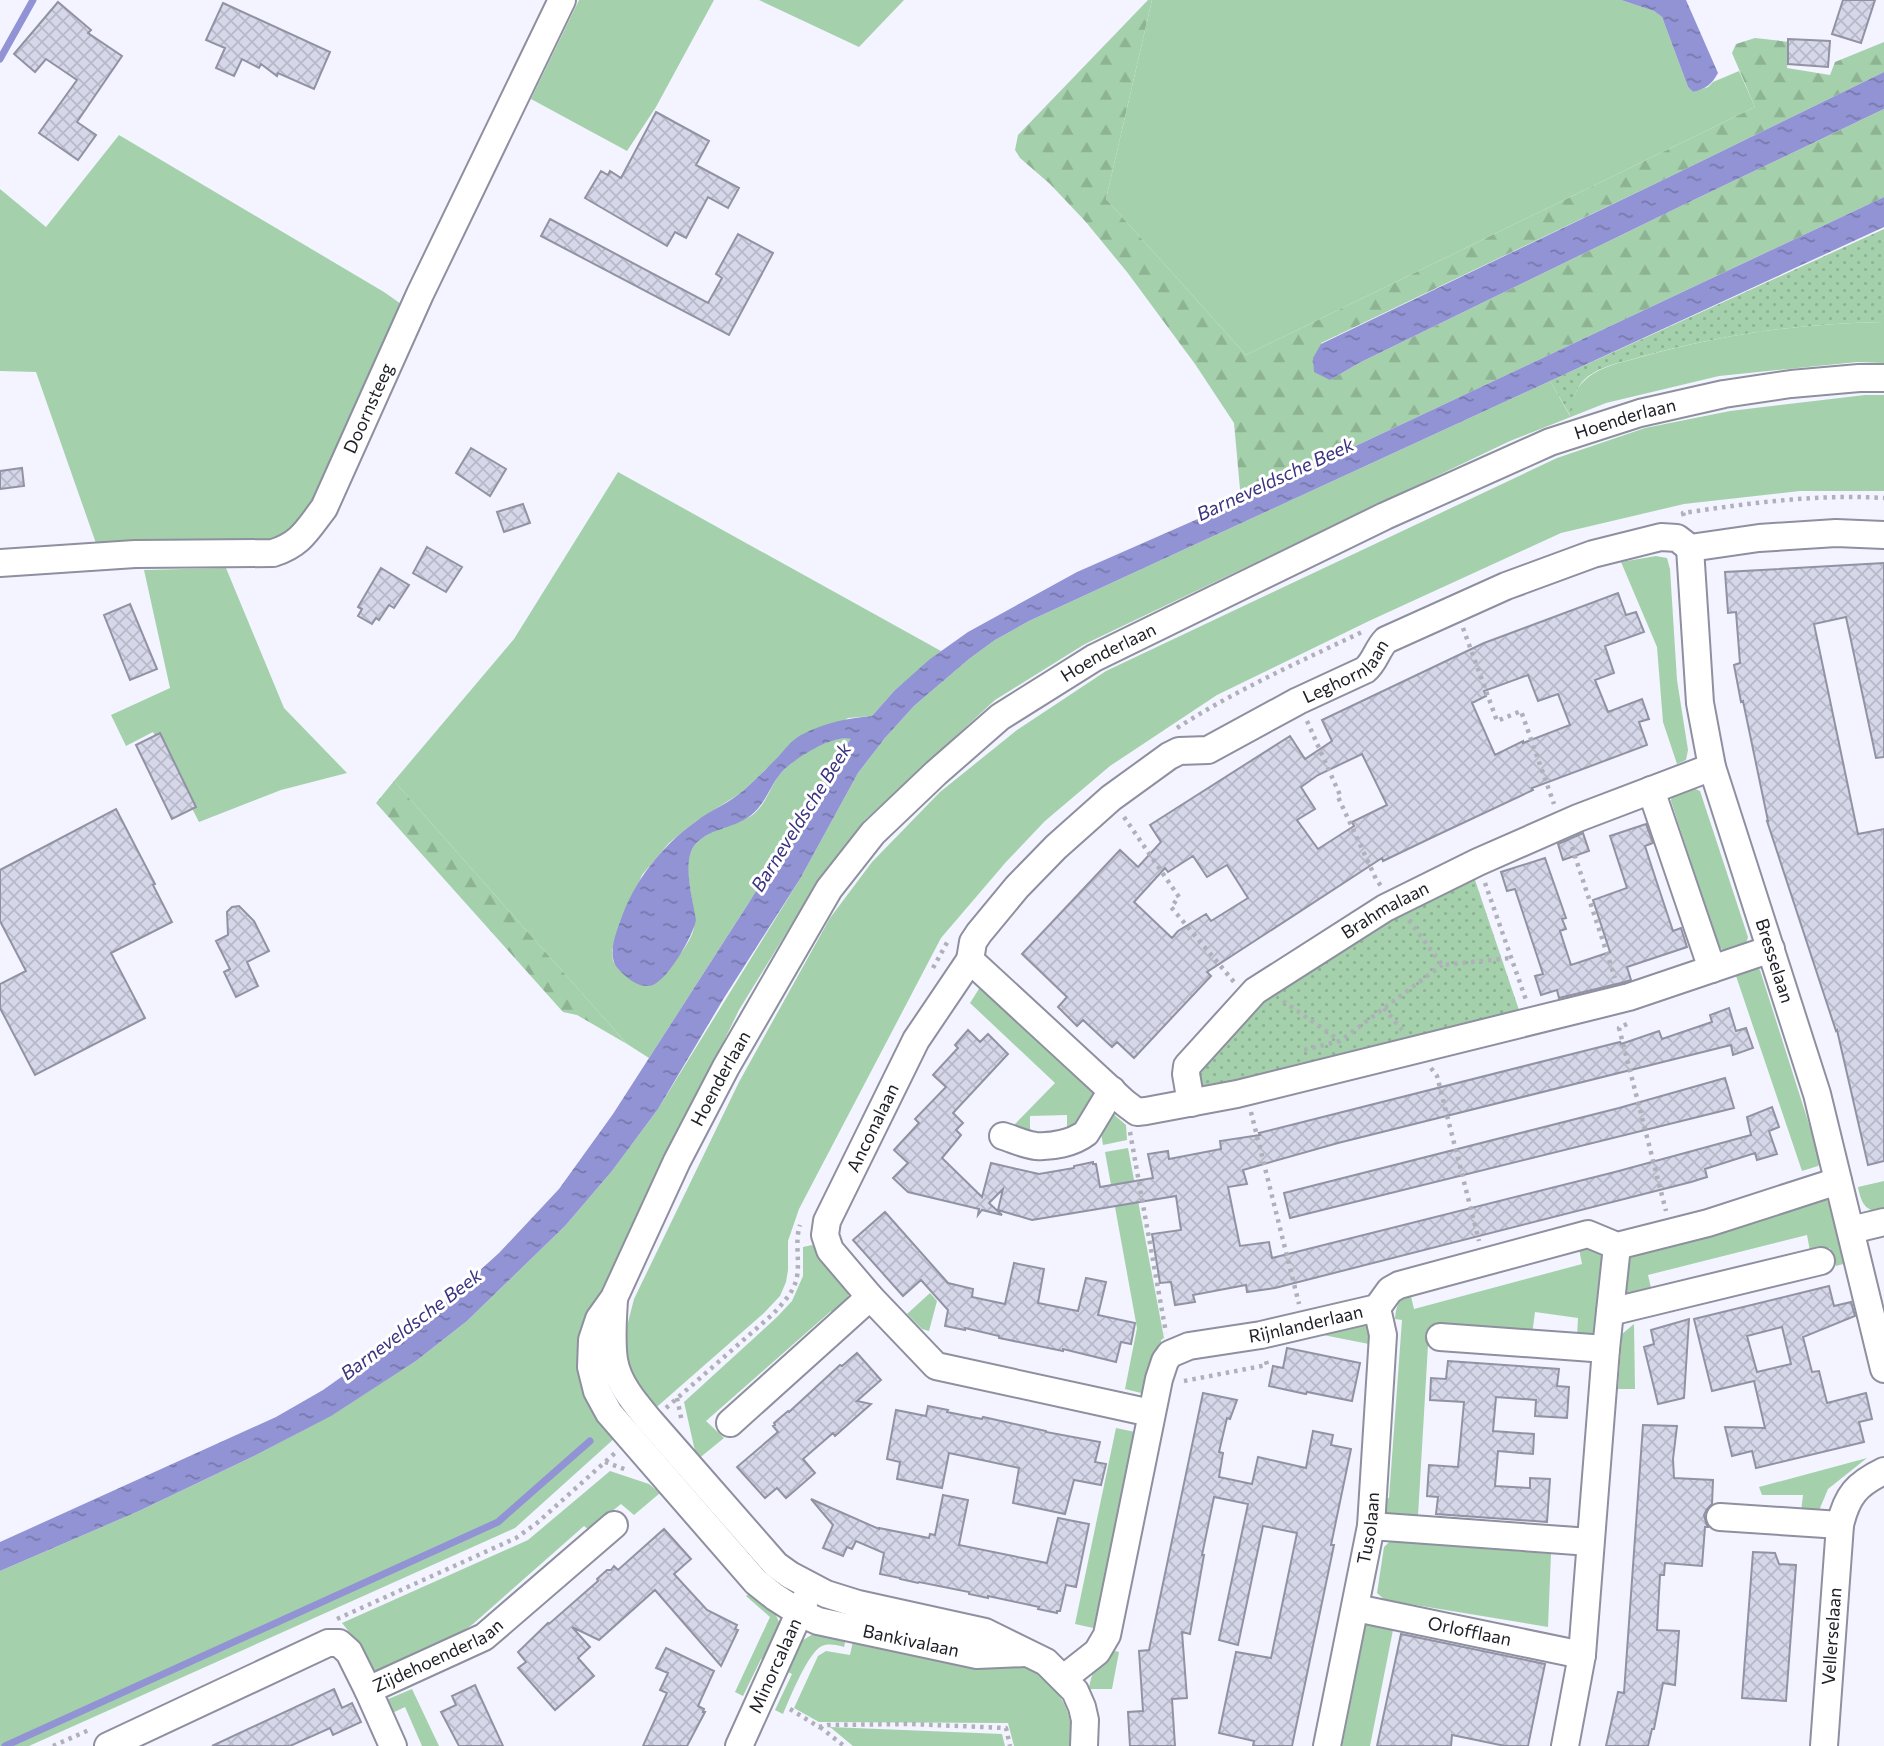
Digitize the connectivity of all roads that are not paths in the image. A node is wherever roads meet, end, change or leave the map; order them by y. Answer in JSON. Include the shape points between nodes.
{"nodes":[{"id":1,"x":562,"y":0,"type":"edge"},
{"id":2,"x":1884,"y":378,"type":"edge"},
{"id":3,"x":1884,"y":535,"type":"edge"},
{"id":4,"x":1690,"y":548,"type":"junction"},
{"id":5,"x":0,"y":563,"type":"edge"},
{"id":6,"x":1712,"y":767,"type":"junction"},
{"id":7,"x":1651,"y":790,"type":"junction"},
{"id":8,"x":1771,"y":949,"type":"junction"},
{"id":9,"x":970,"y":960,"type":"junction"},
{"id":10,"x":1712,"y":969,"type":"junction"},
{"id":11,"x":1118,"y":1097,"type":"junction"},
{"id":12,"x":1191,"y":1103,"type":"junction"},
{"id":13,"x":1003,"y":1136,"type":"dead end"},
{"id":14,"x":1838,"y":1181,"type":"junction"},
{"id":15,"x":1884,"y":1222,"type":"edge"},
{"id":16,"x":1851,"y":1230,"type":"junction"},
{"id":17,"x":1617,"y":1246,"type":"junction"},
{"id":18,"x":1821,"y":1261,"type":"dead end"},
{"id":19,"x":870,"y":1297,"type":"junction"},
{"id":20,"x":614,"y":1298,"type":"junction"},
{"id":21,"x":1377,"y":1308,"type":"junction"},
{"id":22,"x":1610,"y":1312,"type":"junction"},
{"id":23,"x":1440,"y":1338,"type":"dead end"},
{"id":24,"x":1606,"y":1349,"type":"junction"},
{"id":25,"x":1884,"y":1369,"type":"edge"},
{"id":26,"x":1151,"y":1413,"type":"junction"},
{"id":27,"x":730,"y":1423,"type":"dead end"},
{"id":28,"x":1884,"y":1471,"type":"edge"},
{"id":29,"x":1720,"y":1517,"type":"dead end"},
{"id":30,"x":614,"y":1525,"type":"dead end"},
{"id":31,"x":1840,"y":1525,"type":"junction"},
{"id":32,"x":1371,"y":1526,"type":"junction"},
{"id":33,"x":1590,"y":1542,"type":"junction"},
{"id":34,"x":811,"y":1587,"type":"junction"},
{"id":35,"x":1356,"y":1608,"type":"junction"},
{"id":36,"x":800,"y":1613,"type":"junction"},
{"id":37,"x":1026,"y":1653,"type":"junction"},
{"id":38,"x":1583,"y":1655,"type":"junction"},
{"id":39,"x":1064,"y":1678,"type":"junction"},
{"id":40,"x":368,"y":1690,"type":"junction"},
{"id":41,"x":99,"y":1738,"type":"edge"},
{"id":42,"x":393,"y":1746,"type":"edge"},
{"id":43,"x":739,"y":1746,"type":"edge"},
{"id":44,"x":1084,"y":1746,"type":"edge"},
{"id":45,"x":1327,"y":1746,"type":"edge"},
{"id":46,"x":1564,"y":1746,"type":"edge"},
{"id":47,"x":1824,"y":1746,"type":"edge"}],
"edges":[{"from":1,"to":5,"type":"street","name":"Doornsteeg","via":[[419,294],[324,508],[301,538],[273,553],[135,554]]},
{"from":2,"to":20,"type":"street","name":"Hoenderlaan","via":[[1724,394],[1640,413],[1549,442],[1094,658],[1000,717],[873,833],[829,889],[726,1067]]},
{"from":3,"to":4,"type":"street","name":"Leghornlaan","via":[[1759,538]]},
{"from":4,"to":6,"type":"street","name":"Bresselaan","via":[[1700,703]]},
{"from":4,"to":9,"type":"street","name":"Leghornlaan","via":[[1677,538],[1661,537],[1592,554],[1506,586],[1386,640],[1365,670],[1208,750],[1169,756],[1111,798],[1056,847],[973,942]]},
{"from":6,"to":7,"type":"street","name":"Brahmalaan"},
{"from":6,"to":8,"type":"street","name":"Bresselaan"},
{"from":7,"to":10,"type":"street"},
{"from":7,"to":12,"type":"street","name":"Brahmalaan","via":[[1561,825],[1395,902],[1255,992],[1188,1066]]},
{"from":8,"to":10,"type":"street"},
{"from":8,"to":14,"type":"street","name":"Bresselaan","via":[[1817,1094]]},
{"from":9,"to":11,"type":"street"},
{"from":9,"to":19,"type":"street","name":"Anconalaan","via":[[916,1040],[827,1221],[825,1236],[830,1250]]},
{"from":10,"to":12,"type":"street","via":[[1533,1021]]},
{"from":11,"to":12,"type":"street","via":[[1137,1112]]},
{"from":11,"to":13,"type":"street","via":[[1072,1142],[1038,1146]]},
{"from":14,"to":16,"type":"street","name":"Bresselaan"},
{"from":14,"to":17,"type":"street","via":[[1708,1223]]},
{"from":15,"to":16,"type":"street"},
{"from":16,"to":25,"type":"street","name":"Bresselaan"},
{"from":17,"to":21,"type":"street","name":"Rijnlanderlaan","via":[[1588,1234],[1399,1285]]},
{"from":17,"to":22,"type":"street"},
{"from":18,"to":22,"type":"street"},
{"from":19,"to":26,"type":"street","name":"Anconalaan","via":[[936,1366]]},
{"from":19,"to":27,"type":"street"},
{"from":20,"to":34,"type":"street","name":"Hoenderlaan","via":[[614,1362],[630,1396],[776,1565]]},
{"from":20,"to":36,"type":"street","name":"Hoenderlaan","via":[[599,1319],[592,1340],[591,1367],[609,1413],[757,1582]]},
{"from":21,"to":26,"type":"street","name":"Rijnlanderlaan","via":[[1189,1346],[1170,1354]]},
{"from":21,"to":32,"type":"street","name":"Tusolaan","via":[[1383,1335]]},
{"from":22,"to":24,"type":"street"},
{"from":23,"to":24,"type":"street"},
{"from":24,"to":33,"type":"street"},
{"from":26,"to":39,"type":"street","via":[[1107,1635],[1097,1652]]},
{"from":28,"to":31,"type":"street","name":"Vellerselaan","via":[[1856,1489],[1844,1506]]},
{"from":29,"to":31,"type":"street"},
{"from":30,"to":40,"type":"street","name":"Zijdehoenderlaan","via":[[484,1637]]},
{"from":31,"to":47,"type":"street","name":"Vellerselaan"},
{"from":32,"to":33,"type":"street"},
{"from":32,"to":35,"type":"street","name":"Tusolaan"},
{"from":33,"to":38,"type":"street"},
{"from":34,"to":36,"type":"street","name":"Minorcalaan"},
{"from":34,"to":37,"type":"street","name":"Bankivalaan","via":[[858,1604],[985,1632]]},
{"from":35,"to":38,"type":"street","name":"Orlofflaan"},
{"from":35,"to":45,"type":"street","name":"Tusolaan"},
{"from":36,"to":37,"type":"street","name":"Bankivalaan","via":[[818,1621],[977,1655]]},
{"from":36,"to":43,"type":"street","name":"Minorcalaan"},
{"from":37,"to":39,"type":"street","name":"Bankivalaan"},
{"from":38,"to":46,"type":"street"},
{"from":39,"to":44,"type":"street","via":[[1082,1707]]},
{"from":40,"to":41,"type":"street","name":"Zijdehoenderlaan","via":[[349,1652],[339,1643],[328,1643]]},
{"from":40,"to":42,"type":"street"}]}
